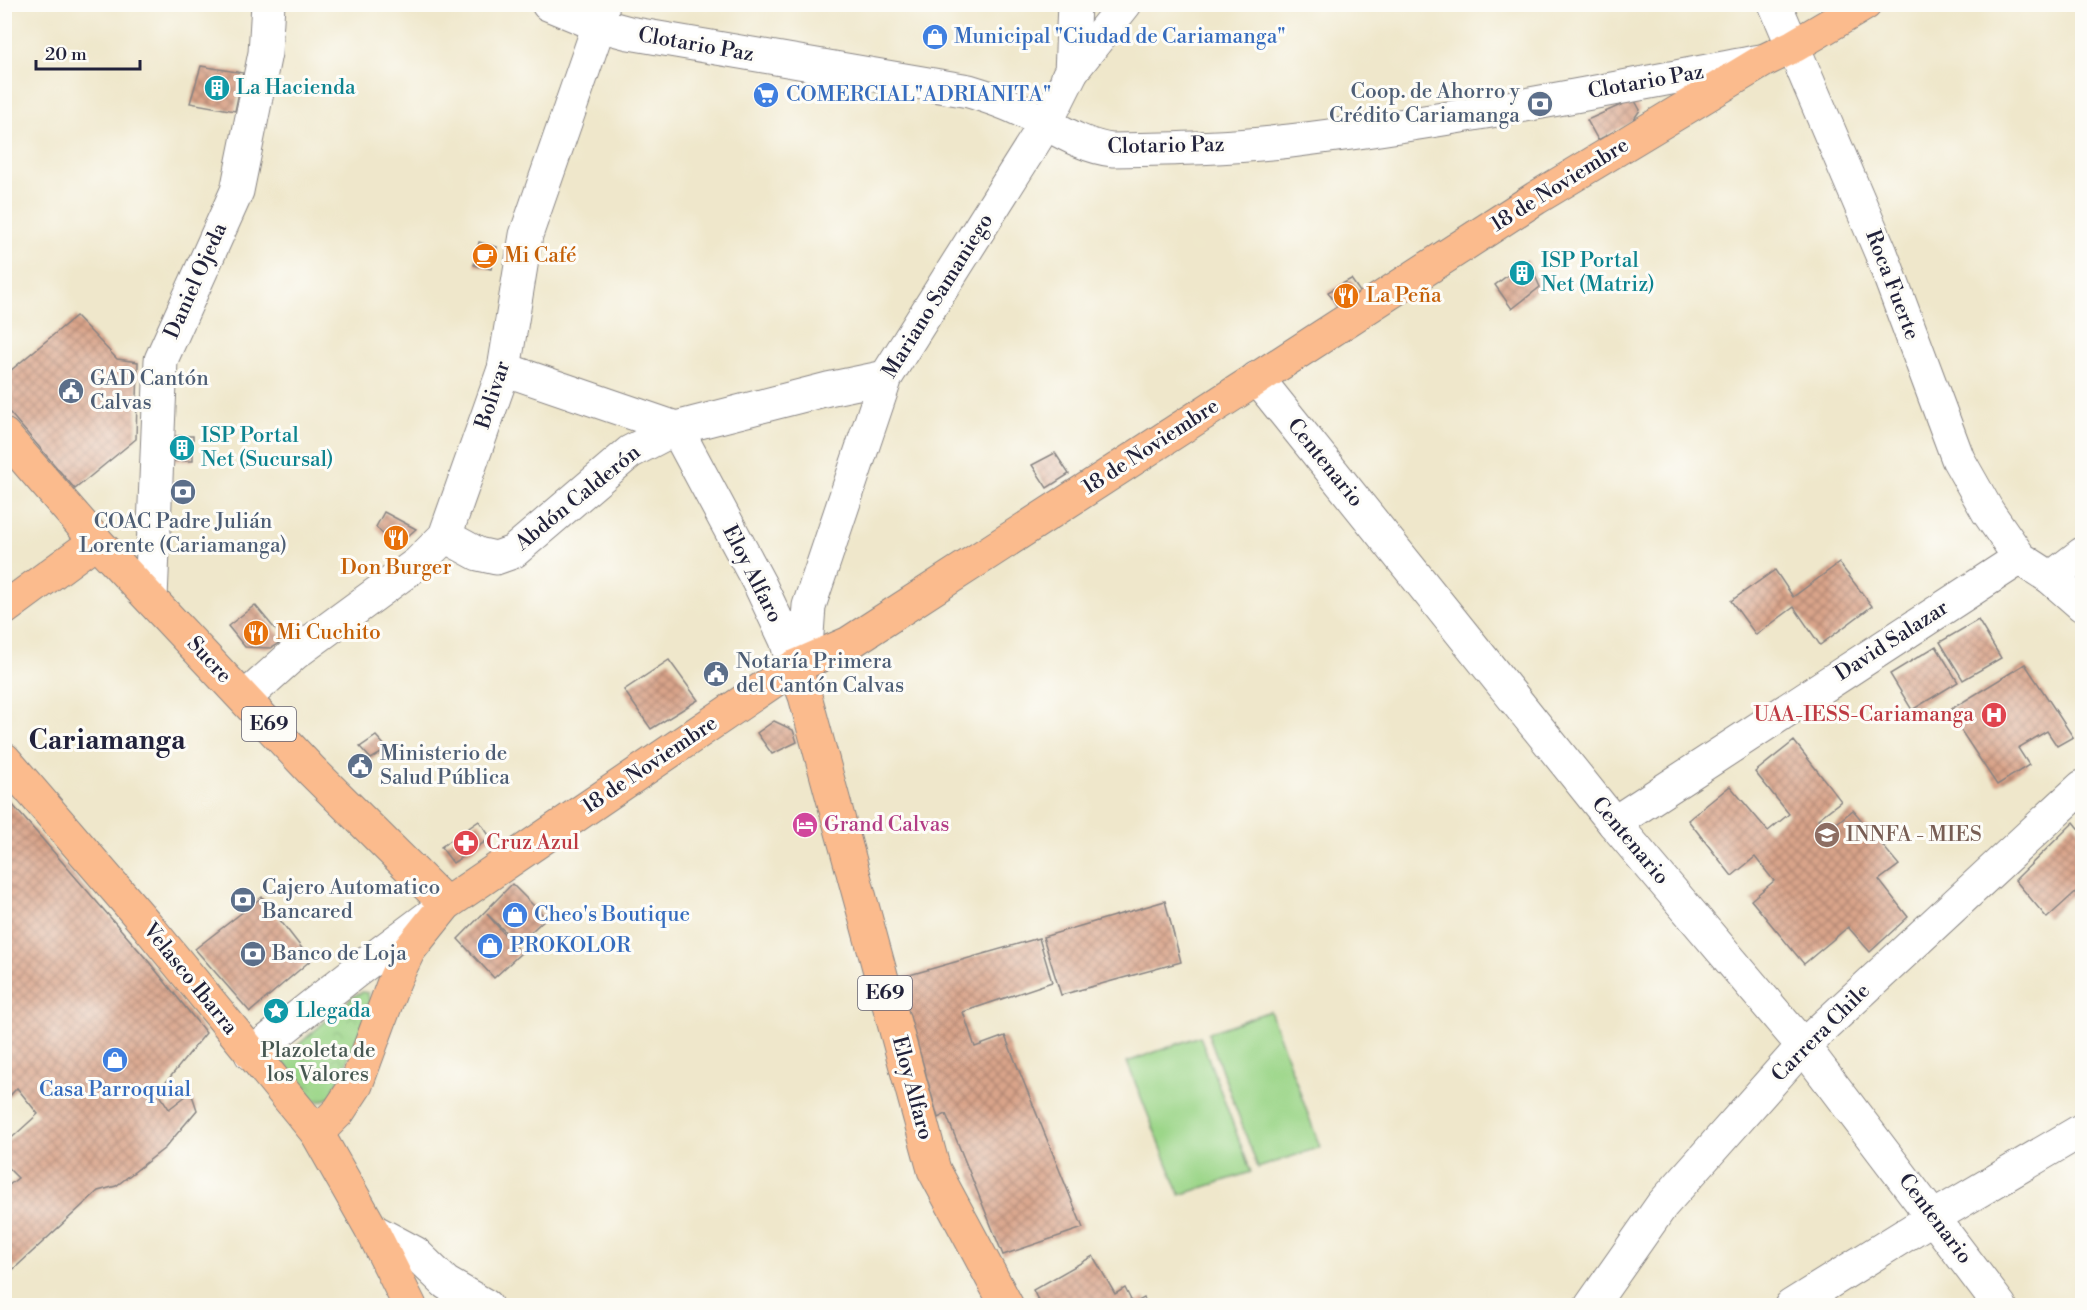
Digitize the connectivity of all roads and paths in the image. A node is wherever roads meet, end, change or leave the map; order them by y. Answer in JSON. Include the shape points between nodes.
{"nodes":[{"id":1,"x":268,"y":4,"type":"edge"},
{"id":2,"x":548,"y":4,"type":"edge"},
{"id":3,"x":1074,"y":4,"type":"edge"},
{"id":4,"x":1084,"y":4,"type":"edge"},
{"id":5,"x":1124,"y":4,"type":"edge"},
{"id":6,"x":1775,"y":4,"type":"edge"},
{"id":7,"x":1865,"y":4,"type":"edge"},
{"id":8,"x":601,"y":15,"type":"edge"},
{"id":9,"x":1794,"y":46,"type":"junction"},
{"id":10,"x":1763,"y":61,"type":"junction"},
{"id":11,"x":1071,"y":73,"type":"junction"},
{"id":12,"x":1001,"y":100,"type":"junction"},
{"id":13,"x":1046,"y":123,"type":"junction"},
{"id":14,"x":504,"y":369,"type":"junction"},
{"id":15,"x":886,"y":377,"type":"junction"},
{"id":16,"x":1257,"y":378,"type":"junction"},
{"id":17,"x":676,"y":428,"type":"junction"},
{"id":18,"x":4,"y":435,"type":"edge"},
{"id":19,"x":445,"y":536,"type":"junction"},
{"id":20,"x":96,"y":541,"type":"junction"},
{"id":21,"x":2082,"y":554,"type":"edge"},
{"id":22,"x":2020,"y":558,"type":"junction"},
{"id":23,"x":2050,"y":578,"type":"junction"},
{"id":24,"x":760,"y":585,"type":"junction"},
{"id":25,"x":817,"y":585,"type":"junction"},
{"id":26,"x":152,"y":598,"type":"junction"},
{"id":27,"x":2082,"y":605,"type":"edge"},
{"id":28,"x":4,"y":609,"type":"edge"},
{"id":29,"x":794,"y":667,"type":"junction"},
{"id":30,"x":245,"y":698,"type":"junction"},
{"id":31,"x":4,"y":759,"type":"edge"},
{"id":32,"x":2082,"y":787,"type":"edge"},
{"id":33,"x":1614,"y":823,"type":"junction"},
{"id":34,"x":446,"y":904,"type":"junction"},
{"id":35,"x":1803,"y":1046,"type":"junction"},
{"id":36,"x":251,"y":1054,"type":"junction"},
{"id":37,"x":2082,"y":1130,"type":"edge"},
{"id":38,"x":317,"y":1133,"type":"junction"},
{"id":39,"x":1934,"y":1217,"type":"junction"},
{"id":40,"x":372,"y":1230,"type":"junction"},
{"id":41,"x":410,"y":1305,"type":"edge"},
{"id":42,"x":486,"y":1305,"type":"edge"},
{"id":43,"x":1007,"y":1305,"type":"edge"},
{"id":44,"x":1591,"y":1305,"type":"edge"},
{"id":45,"x":1791,"y":1305,"type":"edge"},
{"id":46,"x":2000,"y":1305,"type":"edge"}],
"edges":[{"from":1,"to":26,"type":"street","name":"Daniel Ojeda","via":[[265,53],[237,191],[161,360]]},
{"from":2,"to":8,"type":"street","name":"Clotario Paz"},
{"from":3,"to":11,"type":"street","name":"Mariano Samaniego"},
{"from":4,"to":5,"type":"street","via":[[1100,15]]},
{"from":5,"to":11,"type":"street"},
{"from":6,"to":9,"type":"street","name":"Roca Fuerte"},
{"from":7,"to":9,"type":"main road","name":"18 de Noviembre"},
{"from":8,"to":12,"type":"street","name":"Clotario Paz","via":[[629,33],[969,91]]},
{"from":8,"to":14,"type":"street","name":"Bolivar","via":[[526,235]]},
{"from":9,"to":10,"type":"main road","name":"18 de Noviembre"},
{"from":9,"to":22,"type":"street","name":"Roca Fuerte","via":[[1881,254],[1958,459]]},
{"from":10,"to":13,"type":"street","name":"Clotario Paz","via":[[1472,114],[1289,141],[1112,150],[1073,139]]},
{"from":10,"to":16,"type":"main road","name":"18 de Noviembre","via":[[1536,198]]},
{"from":11,"to":12,"type":"street","via":[[1047,94],[1033,100]]},
{"from":11,"to":13,"type":"street","name":"Mariano Samaniego"},
{"from":12,"to":13,"type":"street","name":"Clotario Paz"},
{"from":13,"to":15,"type":"street","name":"Mariano Samaniego"},
{"from":14,"to":17,"type":"street"},
{"from":14,"to":19,"type":"street","name":"Bolivar"},
{"from":15,"to":17,"type":"street","name":"Abdón Calderón"},
{"from":15,"to":25,"type":"street","name":"Mariano Samaniego"},
{"from":16,"to":29,"type":"main road","name":"18 de Noviembre","via":[[849,644]]},
{"from":16,"to":33,"type":"street","name":"Centenario"},
{"from":17,"to":19,"type":"street","name":"Abdón Calderón","via":[[630,452],[513,552],[496,558],[478,554]]},
{"from":17,"to":24,"type":"street","name":"Eloy Alfaro"},
{"from":18,"to":20,"type":"main road","name":"Sucre"},
{"from":19,"to":30,"type":"street","name":"Bolivar","via":[[418,563],[294,654]]},
{"from":20,"to":26,"type":"main road","name":"Sucre","number":"E69"},
{"from":20,"to":28,"type":"main road"},
{"from":21,"to":23,"type":"street"},
{"from":22,"to":23,"type":"street"},
{"from":22,"to":33,"type":"street","name":"David Salazar"},
{"from":23,"to":27,"type":"street"},
{"from":24,"to":25,"type":"street","via":[[774,596],[788,600],[798,599]]},
{"from":24,"to":29,"type":"street","name":"Eloy Alfaro"},
{"from":25,"to":29,"type":"street","name":"Mariano Samaniego","via":[[809,606],[807,634]]},
{"from":26,"to":30,"type":"main road","name":"Sucre","number":"E69"},
{"from":29,"to":34,"type":"main road","name":"18 de Noviembre"},
{"from":29,"to":43,"type":"main road","name":"Eloy Alfaro","number":"E69","via":[[934,1170]]},
{"from":30,"to":34,"type":"main road","name":"Sucre","number":"E69","via":[[328,788]]},
{"from":31,"to":36,"type":"main road","name":"Velasco Ibarra"},
{"from":32,"to":35,"type":"street","name":"Carrera Chile"},
{"from":33,"to":35,"type":"street","name":"Centenario"},
{"from":34,"to":36,"type":"street","name":"18 de Noviembre"},
{"from":34,"to":38,"type":"main road","name":"18 de Noviembre","via":[[404,960],[356,1085],[339,1111]]},
{"from":35,"to":39,"type":"street","name":"Centenario"},
{"from":35,"to":44,"type":"street","name":"Carrera Chile","via":[[1662,1204]]},
{"from":36,"to":38,"type":"main road","name":"Velasco Ibarra"},
{"from":37,"to":39,"type":"street"},
{"from":38,"to":40,"type":"main road","name":"Velasco Ibarra"},
{"from":39,"to":45,"type":"street"},
{"from":39,"to":46,"type":"street","name":"Centenario"},
{"from":40,"to":41,"type":"main road","name":"Velasco Ibarra"},
{"from":40,"to":42,"type":"street","via":[[415,1253],[446,1283]]}]}
